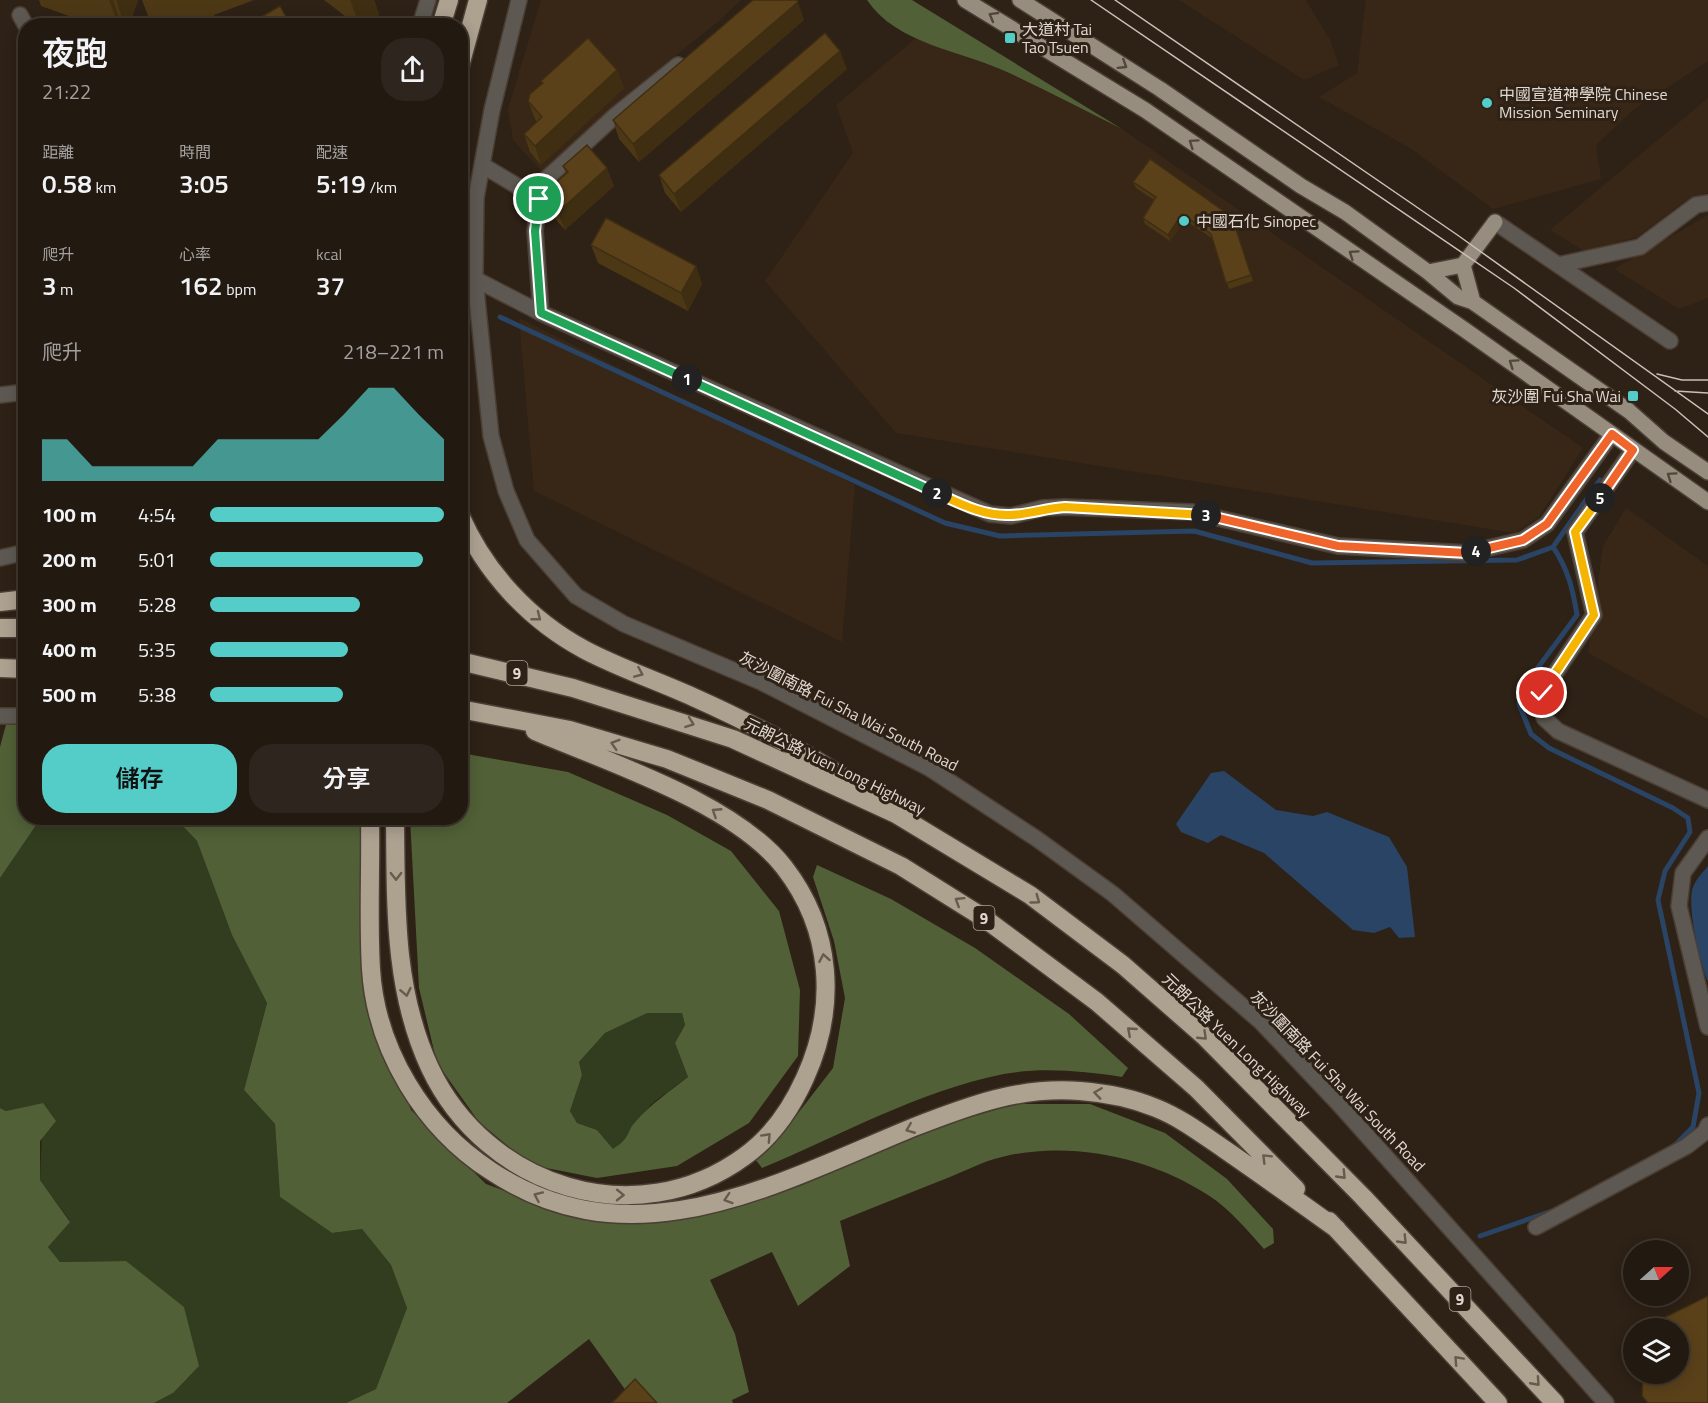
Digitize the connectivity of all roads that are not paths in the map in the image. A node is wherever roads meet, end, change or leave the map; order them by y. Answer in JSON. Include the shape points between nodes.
{"nodes":[{"id":1,"x":429,"y":0,"type":"edge"},
{"id":2,"x":449,"y":0,"type":"edge"},
{"id":3,"x":478,"y":0,"type":"edge"},
{"id":4,"x":519,"y":0,"type":"edge"},
{"id":5,"x":964,"y":0,"type":"edge"},
{"id":6,"x":1020,"y":0,"type":"edge"},
{"id":7,"x":423,"y":18,"type":"edge"},
{"id":8,"x":443,"y":18,"type":"edge"},
{"id":9,"x":468,"y":37,"type":"edge"},
{"id":10,"x":688,"y":57,"type":"edge"},
{"id":11,"x":482,"y":165,"type":"junction"},
{"id":12,"x":539,"y":199,"type":"junction"},
{"id":13,"x":1708,"y":203,"type":"edge"},
{"id":14,"x":1495,"y":222,"type":"joint"},
{"id":15,"x":1463,"y":265,"type":"junction"},
{"id":16,"x":1558,"y":265,"type":"junction"},
{"id":17,"x":1424,"y":269,"type":"junction"},
{"id":18,"x":475,"y":279,"type":"junction"},
{"id":19,"x":1473,"y":302,"type":"junction"},
{"id":20,"x":541,"y":313,"type":"junction"},
{"id":21,"x":1670,"y":341,"type":"dead end"},
{"id":22,"x":18,"y":393,"type":"edge"},
{"id":23,"x":0,"y":395,"type":"edge"},
{"id":24,"x":1612,"y":434,"type":"junction"},
{"id":25,"x":1633,"y":450,"type":"junction"},
{"id":26,"x":1708,"y":472,"type":"edge"},
{"id":27,"x":1708,"y":502,"type":"edge"},
{"id":28,"x":468,"y":532,"type":"edge"},
{"id":29,"x":18,"y":554,"type":"edge"},
{"id":30,"x":0,"y":558,"type":"edge"},
{"id":31,"x":18,"y":600,"type":"edge"},
{"id":32,"x":0,"y":602,"type":"edge"},
{"id":33,"x":0,"y":628,"type":"edge"},
{"id":34,"x":18,"y":628,"type":"edge"},
{"id":35,"x":468,"y":663,"type":"edge"},
{"id":36,"x":0,"y":668,"type":"edge"},
{"id":37,"x":18,"y":669,"type":"edge"},
{"id":38,"x":468,"y":711,"type":"edge"},
{"id":39,"x":0,"y":716,"type":"edge"},
{"id":40,"x":18,"y":716,"type":"edge"},
{"id":41,"x":506,"y":719,"type":"junction"},
{"id":42,"x":1708,"y":800,"type":"edge"},
{"id":43,"x":896,"y":814,"type":"junction"},
{"id":44,"x":370,"y":825,"type":"edge"},
{"id":45,"x":395,"y":825,"type":"edge"},
{"id":46,"x":1708,"y":838,"type":"edge"},
{"id":47,"x":1708,"y":1027,"type":"edge"},
{"id":48,"x":1708,"y":1125,"type":"edge"},
{"id":49,"x":1536,"y":1227,"type":"dead end"},
{"id":50,"x":1337,"y":1229,"type":"junction"},
{"id":51,"x":1498,"y":1403,"type":"edge"},
{"id":52,"x":1555,"y":1403,"type":"edge"},
{"id":53,"x":1606,"y":1403,"type":"edge"}],
"edges":[{"from":1,"to":7,"type":"street"},
{"from":2,"to":8,"type":"highway"},
{"from":3,"to":9,"type":"highway"},
{"from":4,"to":11,"type":"street","name":"灰沙圍南路 Fui Sha Wai South Road"},
{"from":24,"to":5,"type":"main road","one_way":true,"via":[[1145,110]]},
{"from":6,"to":17,"type":"main road","one_way":true,"via":[[1345,212]]},
{"from":10,"to":12,"type":"street","via":[[617,114],[546,180]]},
{"from":11,"to":12,"type":"street"},
{"from":11,"to":18,"type":"street","name":"灰沙圍南路 Fui Sha Wai South Road","via":[[476,198]]},
{"from":12,"to":20,"type":"street","via":[[535,231]]},
{"from":13,"to":16,"type":"street","via":[[1696,205],[1640,247]]},
{"from":14,"to":15,"type":"main road"},
{"from":14,"to":16,"type":"street"},
{"from":15,"to":17,"type":"main road"},
{"from":15,"to":19,"type":"main road"},
{"from":16,"to":21,"type":"street"},
{"from":17,"to":19,"type":"main road","via":[[1458,297]]},
{"from":18,"to":20,"type":"street"},
{"from":18,"to":53,"type":"street","name":"灰沙圍南路 Fui Sha Wai South Road","via":[[491,436],[506,491],[527,540],[576,596],[624,624],[760,682],[929,768],[1113,894],[1261,1022]]},
{"from":19,"to":26,"type":"main road","via":[[1629,411]]},
{"from":20,"to":24,"type":"street","via":[[990,514],[1011,516],[1065,507],[1192,512],[1338,546],[1467,553],[1523,540],[1547,524]]},
{"from":22,"to":23,"type":"street"},
{"from":24,"to":25,"type":"main road"},
{"from":27,"to":25,"type":"main road","one_way":true},
{"from":25,"to":42,"type":"street","via":[[1575,532],[1594,615],[1542,693],[1544,718],[1558,731]]},
{"from":28,"to":43,"type":"highway","one_way":true,"via":[[496,576],[555,631],[585,650],[792,745]]},
{"from":29,"to":30,"type":"street"},
{"from":31,"to":32,"type":"highway"},
{"from":33,"to":34,"type":"highway"},
{"from":35,"to":43,"type":"highway","name":"元朗公路 Yuen Long Highway","number":"9","one_way":true,"via":[[573,688],[733,738]]},
{"from":36,"to":37,"type":"highway"},
{"from":38,"to":41,"type":"highway","number":"9"},
{"from":39,"to":40,"type":"street"},
{"from":45,"to":41,"type":"highway","one_way":true,"via":[[397,934],[410,1011],[443,1093],[484,1142],[510,1161],[557,1184],[624,1196],[666,1191],[708,1176],[744,1158],[763,1142],[800,1091],[824,1024],[826,964],[819,930],[805,898],[764,846],[711,809],[660,783]]},
{"from":50,"to":41,"type":"highway","number":"9","one_way":true,"via":[[1149,1046],[1039,957],[965,905],[879,855],[720,780],[668,759],[570,730]]},
{"from":43,"to":52,"type":"highway","name":"元朗公路 Yuen Long Highway","number":"9","one_way":true,"via":[[1030,895],[1176,1010],[1306,1138]]},
{"from":50,"to":44,"type":"highway","one_way":true,"via":[[1178,1118],[1130,1099],[1077,1091],[1024,1092],[972,1104],[794,1176],[682,1212],[638,1216],[594,1213],[551,1202],[511,1184],[449,1138],[414,1095],[393,1057],[378,1015],[371,971]]},
{"from":46,"to":47,"type":"street","via":[[1683,873],[1679,906]]},
{"from":48,"to":49,"type":"street","via":[[1687,1146]]},
{"from":51,"to":50,"type":"highway","number":"9","one_way":true}]}
